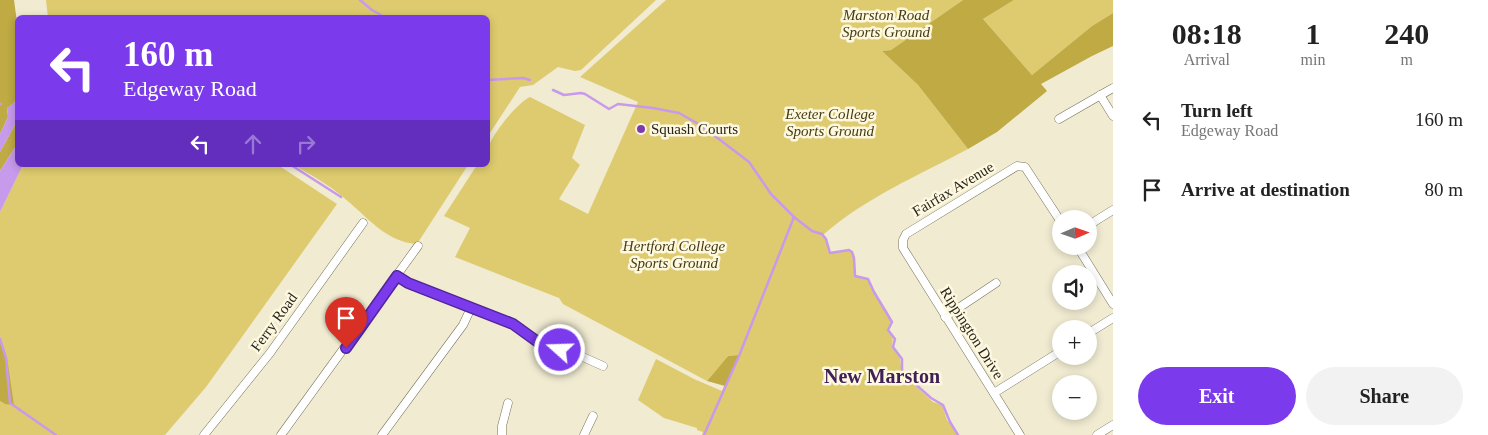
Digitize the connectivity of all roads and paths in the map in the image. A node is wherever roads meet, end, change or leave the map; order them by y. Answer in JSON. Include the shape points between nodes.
{"nodes":[{"id":1,"x":1113,"y":88,"type":"edge"},
{"id":2,"x":1100,"y":95,"type":"junction"},
{"id":3,"x":1113,"y":116,"type":"edge"},
{"id":4,"x":1059,"y":119,"type":"dead end"},
{"id":5,"x":1053,"y":210,"type":"edge"},
{"id":6,"x":1113,"y":210,"type":"edge"},
{"id":7,"x":1098,"y":219,"type":"edge"},
{"id":8,"x":363,"y":223,"type":"dead end"},
{"id":9,"x":902,"y":244,"type":"joint"},
{"id":10,"x":418,"y":246,"type":"dead end"},
{"id":11,"x":1082,"y":255,"type":"edge"},
{"id":12,"x":397,"y":276,"type":"junction"},
{"id":13,"x":996,"y":283,"type":"dead end"},
{"id":14,"x":1113,"y":304,"type":"edge"},
{"id":15,"x":471,"y":308,"type":"junction"},
{"id":16,"x":945,"y":317,"type":"junction"},
{"id":17,"x":1113,"y":318,"type":"edge"},
{"id":18,"x":1097,"y":328,"type":"edge"},
{"id":19,"x":1052,"y":357,"type":"edge"},
{"id":20,"x":604,"y":366,"type":"dead end"},
{"id":21,"x":994,"y":394,"type":"junction"},
{"id":22,"x":508,"y":404,"type":"dead end"},
{"id":23,"x":593,"y":416,"type":"dead end"},
{"id":24,"x":1113,"y":425,"type":"edge"},
{"id":25,"x":204,"y":435,"type":"edge"},
{"id":26,"x":281,"y":435,"type":"edge"},
{"id":27,"x":382,"y":435,"type":"edge"},
{"id":28,"x":502,"y":435,"type":"edge"},
{"id":29,"x":584,"y":435,"type":"edge"},
{"id":30,"x":1020,"y":435,"type":"edge"},
{"id":31,"x":1097,"y":435,"type":"edge"}],
"edges":[{"from":1,"to":2,"type":"street"},
{"from":2,"to":3,"type":"street"},
{"from":2,"to":4,"type":"street"},
{"from":5,"to":9,"type":"street","name":"Fairfax Avenue","via":[[1026,167],[1017,166],[906,234]]},
{"from":6,"to":7,"type":"street"},
{"from":8,"to":25,"type":"street","name":"Ferry Road","via":[[270,353]]},
{"from":9,"to":16,"type":"street","name":"Rippington Drive"},
{"from":10,"to":12,"type":"street"},
{"from":11,"to":14,"type":"street"},
{"from":12,"to":15,"type":"street"},
{"from":12,"to":26,"type":"street"},
{"from":13,"to":16,"type":"street"},
{"from":15,"to":20,"type":"street","via":[[513,324],[542,345],[574,353]]},
{"from":15,"to":27,"type":"street","via":[[463,325]]},
{"from":16,"to":21,"type":"street","name":"Rippington Drive"},
{"from":17,"to":18,"type":"street"},
{"from":19,"to":21,"type":"street"},
{"from":21,"to":30,"type":"street","name":"Rippington Drive"},
{"from":22,"to":28,"type":"street"},
{"from":23,"to":29,"type":"street"},
{"from":24,"to":31,"type":"street"}]}
